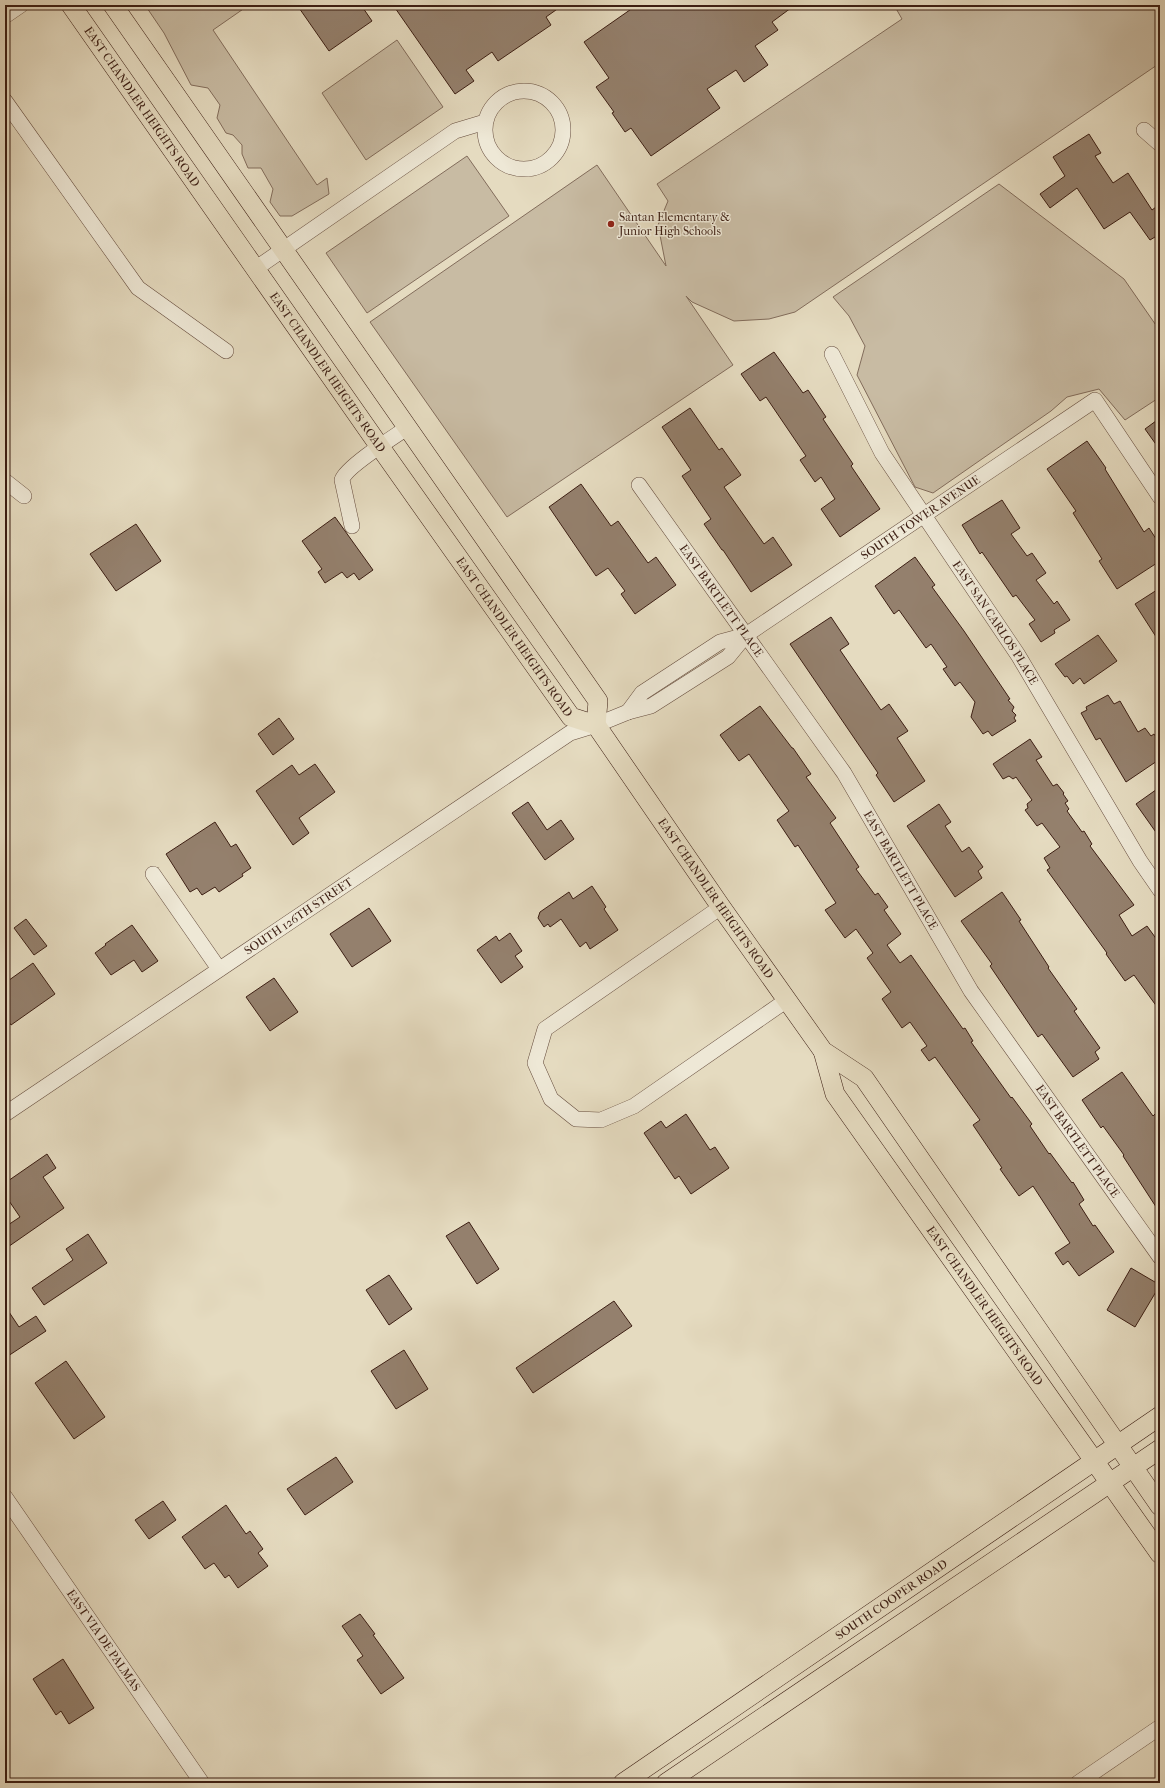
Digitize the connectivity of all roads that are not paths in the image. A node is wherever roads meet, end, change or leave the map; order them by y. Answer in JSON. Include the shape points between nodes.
{"nodes":[{"id":1,"x":22,"y":5,"type":"edge"},
{"id":2,"x":71,"y":5,"type":"edge"},
{"id":3,"x":113,"y":5,"type":"edge"},
{"id":4,"x":5,"y":16,"type":"edge"},
{"id":5,"x":5,"y":101,"type":"edge"},
{"id":6,"x":485,"y":122,"type":"junction"},
{"id":7,"x":1144,"y":130,"type":"dead end"},
{"id":8,"x":1160,"y":144,"type":"edge"},
{"id":9,"x":283,"y":249,"type":"junction"},
{"id":10,"x":255,"y":269,"type":"junction"},
{"id":11,"x":226,"y":351,"type":"dead end"},
{"id":12,"x":832,"y":354,"type":"dead end"},
{"id":13,"x":407,"y":428,"type":"junction"},
{"id":14,"x":380,"y":447,"type":"junction"},
{"id":15,"x":5,"y":481,"type":"edge"},
{"id":16,"x":639,"y":485,"type":"dead end"},
{"id":17,"x":1159,"y":495,"type":"edge"},
{"id":18,"x":24,"y":496,"type":"dead end"},
{"id":19,"x":924,"y":515,"type":"junction"},
{"id":20,"x":352,"y":526,"type":"dead end"},
{"id":21,"x":746,"y":635,"type":"junction"},
{"id":22,"x":596,"y":725,"type":"junction"},
{"id":23,"x":153,"y":874,"type":"dead end"},
{"id":24,"x":1160,"y":890,"type":"edge"},
{"id":25,"x":721,"y":907,"type":"junction"},
{"id":26,"x":219,"y":969,"type":"junction"},
{"id":27,"x":787,"y":1000,"type":"junction"},
{"id":28,"x":823,"y":1050,"type":"junction"},
{"id":29,"x":5,"y":1114,"type":"edge"},
{"id":30,"x":1160,"y":1258,"type":"edge"},
{"id":31,"x":1160,"y":1416,"type":"edge"},
{"id":32,"x":1118,"y":1445,"type":"junction"},
{"id":33,"x":1160,"y":1450,"type":"edge"},
{"id":34,"x":1094,"y":1461,"type":"junction"},
{"id":35,"x":1134,"y":1468,"type":"junction"},
{"id":36,"x":1110,"y":1484,"type":"junction"},
{"id":37,"x":5,"y":1497,"type":"edge"},
{"id":38,"x":1160,"y":1506,"type":"edge"},
{"id":39,"x":1160,"y":1554,"type":"edge"},
{"id":40,"x":1160,"y":1727,"type":"edge"},
{"id":41,"x":202,"y":1783,"type":"edge"},
{"id":42,"x":623,"y":1783,"type":"edge"},
{"id":43,"x":666,"y":1783,"type":"edge"},
{"id":44,"x":1078,"y":1783,"type":"edge"}],
"edges":[{"from":1,"to":4,"type":"street"},
{"from":2,"to":10,"type":"main road","name":"EAST CHANDLER HEIGHTS ROAD"},
{"from":3,"to":9,"type":"main road"},
{"from":5,"to":11,"type":"street","via":[[138,288]]},
{"from":6,"to":6,"type":"street","via":[[488,147],[501,162],[519,169],[532,169],[554,156],[563,133],[562,120],[547,98],[536,92],[522,90],[509,93],[498,100]]},
{"from":6,"to":9,"type":"street","via":[[455,131]]},
{"from":7,"to":8,"type":"street"},
{"from":9,"to":10,"type":"street"},
{"from":9,"to":13,"type":"main road"},
{"from":10,"to":14,"type":"main road","name":"EAST CHANDLER HEIGHTS ROAD"},
{"from":12,"to":19,"type":"street","name":"EAST SAN CARLOS PLACE","via":[[882,453]]},
{"from":13,"to":14,"type":"street"},
{"from":13,"to":22,"type":"main road","via":[[598,701]]},
{"from":14,"to":20,"type":"street","via":[[343,476]]},
{"from":14,"to":22,"type":"main road","name":"EAST CHANDLER HEIGHTS ROAD","via":[[571,716]]},
{"from":15,"to":18,"type":"street"},
{"from":16,"to":21,"type":"street","name":"EAST BARTLETT PLACE"},
{"from":17,"to":19,"type":"street","name":"SOUTH TOWER AVENUE","via":[[1095,400]]},
{"from":19,"to":21,"type":"street","name":"SOUTH TOWER AVENUE"},
{"from":19,"to":24,"type":"street","name":"EAST SAN CARLOS PLACE","via":[[1018,655],[1140,861]]},
{"from":21,"to":22,"type":"street","name":"SOUTH TOWER AVENUE","via":[[720,642],[642,693],[628,712]]},
{"from":21,"to":30,"type":"street","name":"EAST BARTLETT PLACE","via":[[844,773],[971,991]]},
{"from":22,"to":25,"type":"main road","name":"EAST CHANDLER HEIGHTS ROAD"},
{"from":22,"to":26,"type":"street","name":"SOUTH 126TH STREET","via":[[570,733]]},
{"from":23,"to":26,"type":"street"},
{"from":25,"to":27,"type":"main road","name":"EAST CHANDLER HEIGHTS ROAD"},
{"from":25,"to":27,"type":"street","via":[[545,1029],[536,1063],[551,1099],[576,1120],[601,1120],[634,1106]]},
{"from":26,"to":29,"type":"street","name":"SOUTH 126TH STREET"},
{"from":27,"to":28,"type":"main road","name":"EAST CHANDLER HEIGHTS ROAD"},
{"from":28,"to":32,"type":"main road","name":"EAST CHANDLER HEIGHTS ROAD","via":[[864,1078]]},
{"from":28,"to":34,"type":"main road","name":"EAST CHANDLER HEIGHTS ROAD","via":[[835,1094]]},
{"from":31,"to":32,"type":"main road","name":"SOUTH COOPER ROAD"},
{"from":32,"to":34,"type":"main road","name":"SOUTH COOPER ROAD"},
{"from":32,"to":35,"type":"main road","name":"EAST CHANDLER HEIGHTS ROAD"},
{"from":33,"to":35,"type":"main road"},
{"from":34,"to":36,"type":"main road","name":"EAST CHANDLER HEIGHTS ROAD"},
{"from":34,"to":42,"type":"main road","name":"SOUTH COOPER ROAD"},
{"from":35,"to":36,"type":"main road"},
{"from":35,"to":38,"type":"main road","name":"EAST CHANDLER HEIGHTS ROAD"},
{"from":36,"to":39,"type":"main road","name":"EAST CHANDLER HEIGHTS ROAD"},
{"from":36,"to":43,"type":"main road"},
{"from":37,"to":41,"type":"street","name":"EAST VIA DE PALMAS"},
{"from":40,"to":44,"type":"street"}]}
